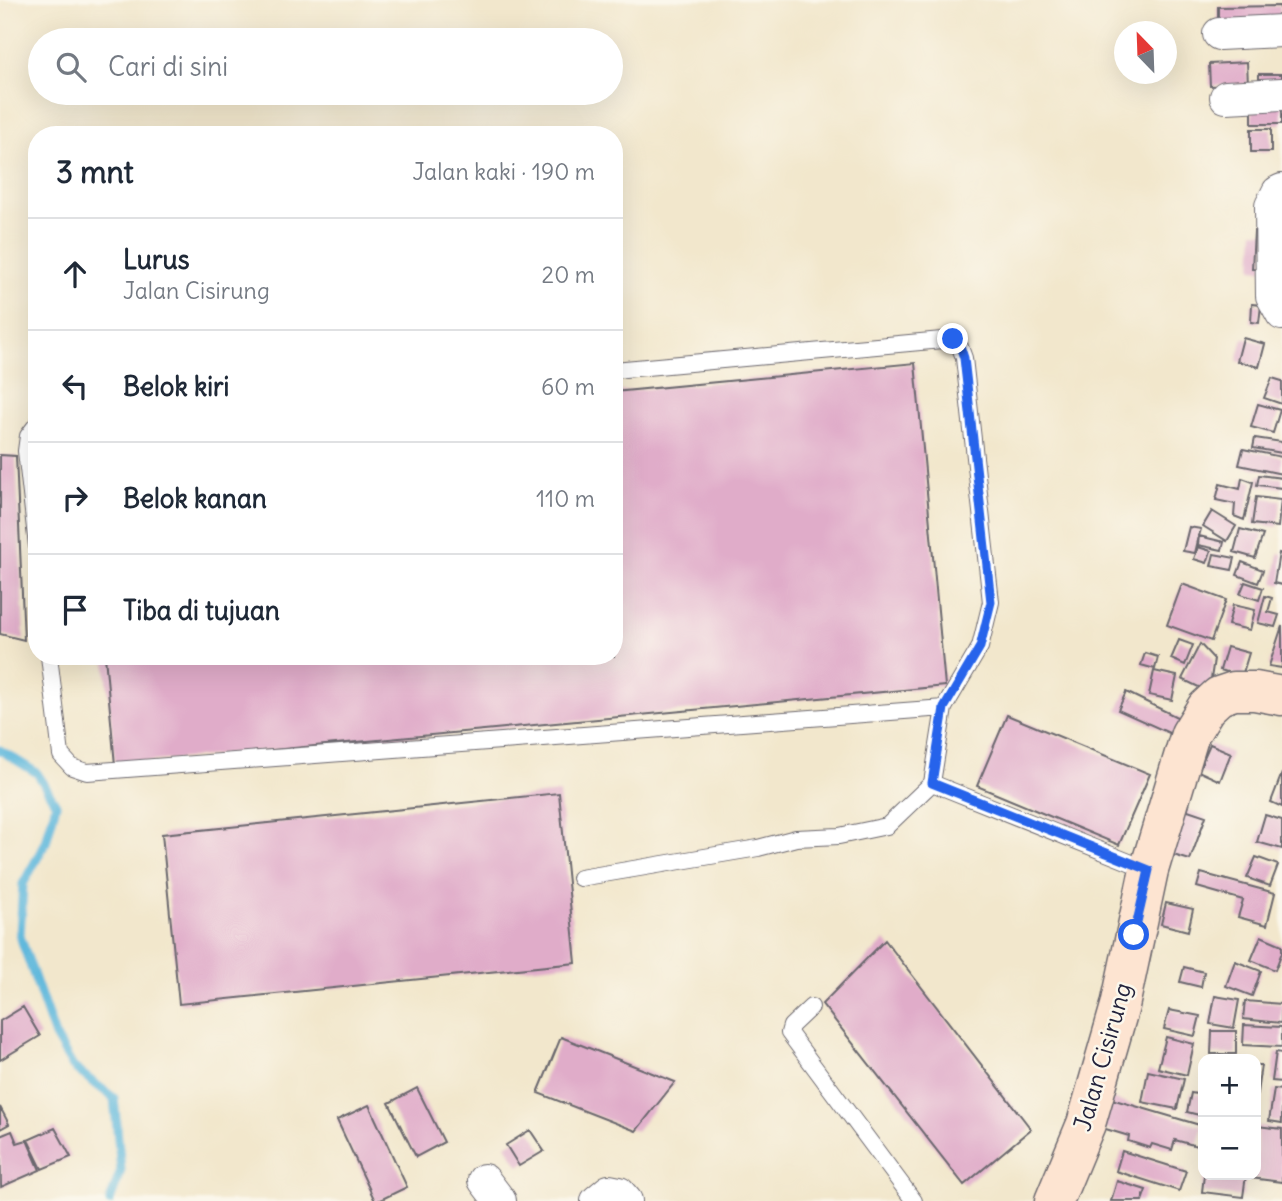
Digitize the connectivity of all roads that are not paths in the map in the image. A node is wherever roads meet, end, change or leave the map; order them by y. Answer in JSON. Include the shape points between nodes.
{"nodes":[{"id":1,"x":1282,"y":31,"type":"edge"},
{"id":2,"x":1219,"y":34,"type":"dead end"},
{"id":3,"x":1282,"y":94,"type":"edge"},
{"id":4,"x":1226,"y":97,"type":"dead end"},
{"id":5,"x":1282,"y":190,"type":"edge"},
{"id":6,"x":1282,"y":314,"type":"edge"},
{"id":7,"x":623,"y":369,"type":"edge"},
{"id":8,"x":28,"y":436,"type":"edge"},
{"id":9,"x":28,"y":468,"type":"edge"},
{"id":10,"x":50,"y":665,"type":"edge"},
{"id":11,"x":1282,"y":696,"type":"edge"},
{"id":12,"x":944,"y":708,"type":"junction"},
{"id":13,"x":932,"y":783,"type":"junction"},
{"id":14,"x":1149,"y":870,"type":"junction"},
{"id":15,"x":580,"y":878,"type":"dead end"},
{"id":16,"x":811,"y":1007,"type":"dead end"},
{"id":17,"x":597,"y":1201,"type":"edge"},
{"id":18,"x":626,"y":1201,"type":"edge"},
{"id":19,"x":914,"y":1201,"type":"edge"},
{"id":20,"x":1054,"y":1201,"type":"edge"}],
"edges":[{"from":1,"to":2,"type":"street"},
{"from":3,"to":4,"type":"street"},
{"from":5,"to":6,"type":"street","via":[[1271,206],[1271,219],[1272,296]]},
{"from":7,"to":12,"type":"lane","via":[[953,339],[960,346],[991,602],[980,647]]},
{"from":8,"to":9,"type":"lane"},
{"from":10,"to":12,"type":"lane","via":[[61,755],[72,767],[88,772]]},
{"from":11,"to":14,"type":"main road","name":"Jalan Cisirung","via":[[1234,691],[1219,696],[1206,708],[1190,734]]},
{"from":12,"to":13,"type":"lane"},
{"from":13,"to":14,"type":"lane"},
{"from":13,"to":15,"type":"lane","via":[[887,826]]},
{"from":14,"to":20,"type":"main road","name":"Jalan Cisirung","via":[[1120,1006],[1086,1124]]},
{"from":16,"to":19,"type":"lane","via":[[789,1033]]},
{"from":17,"to":18,"type":"street","via":[[609,1191]]}]}
